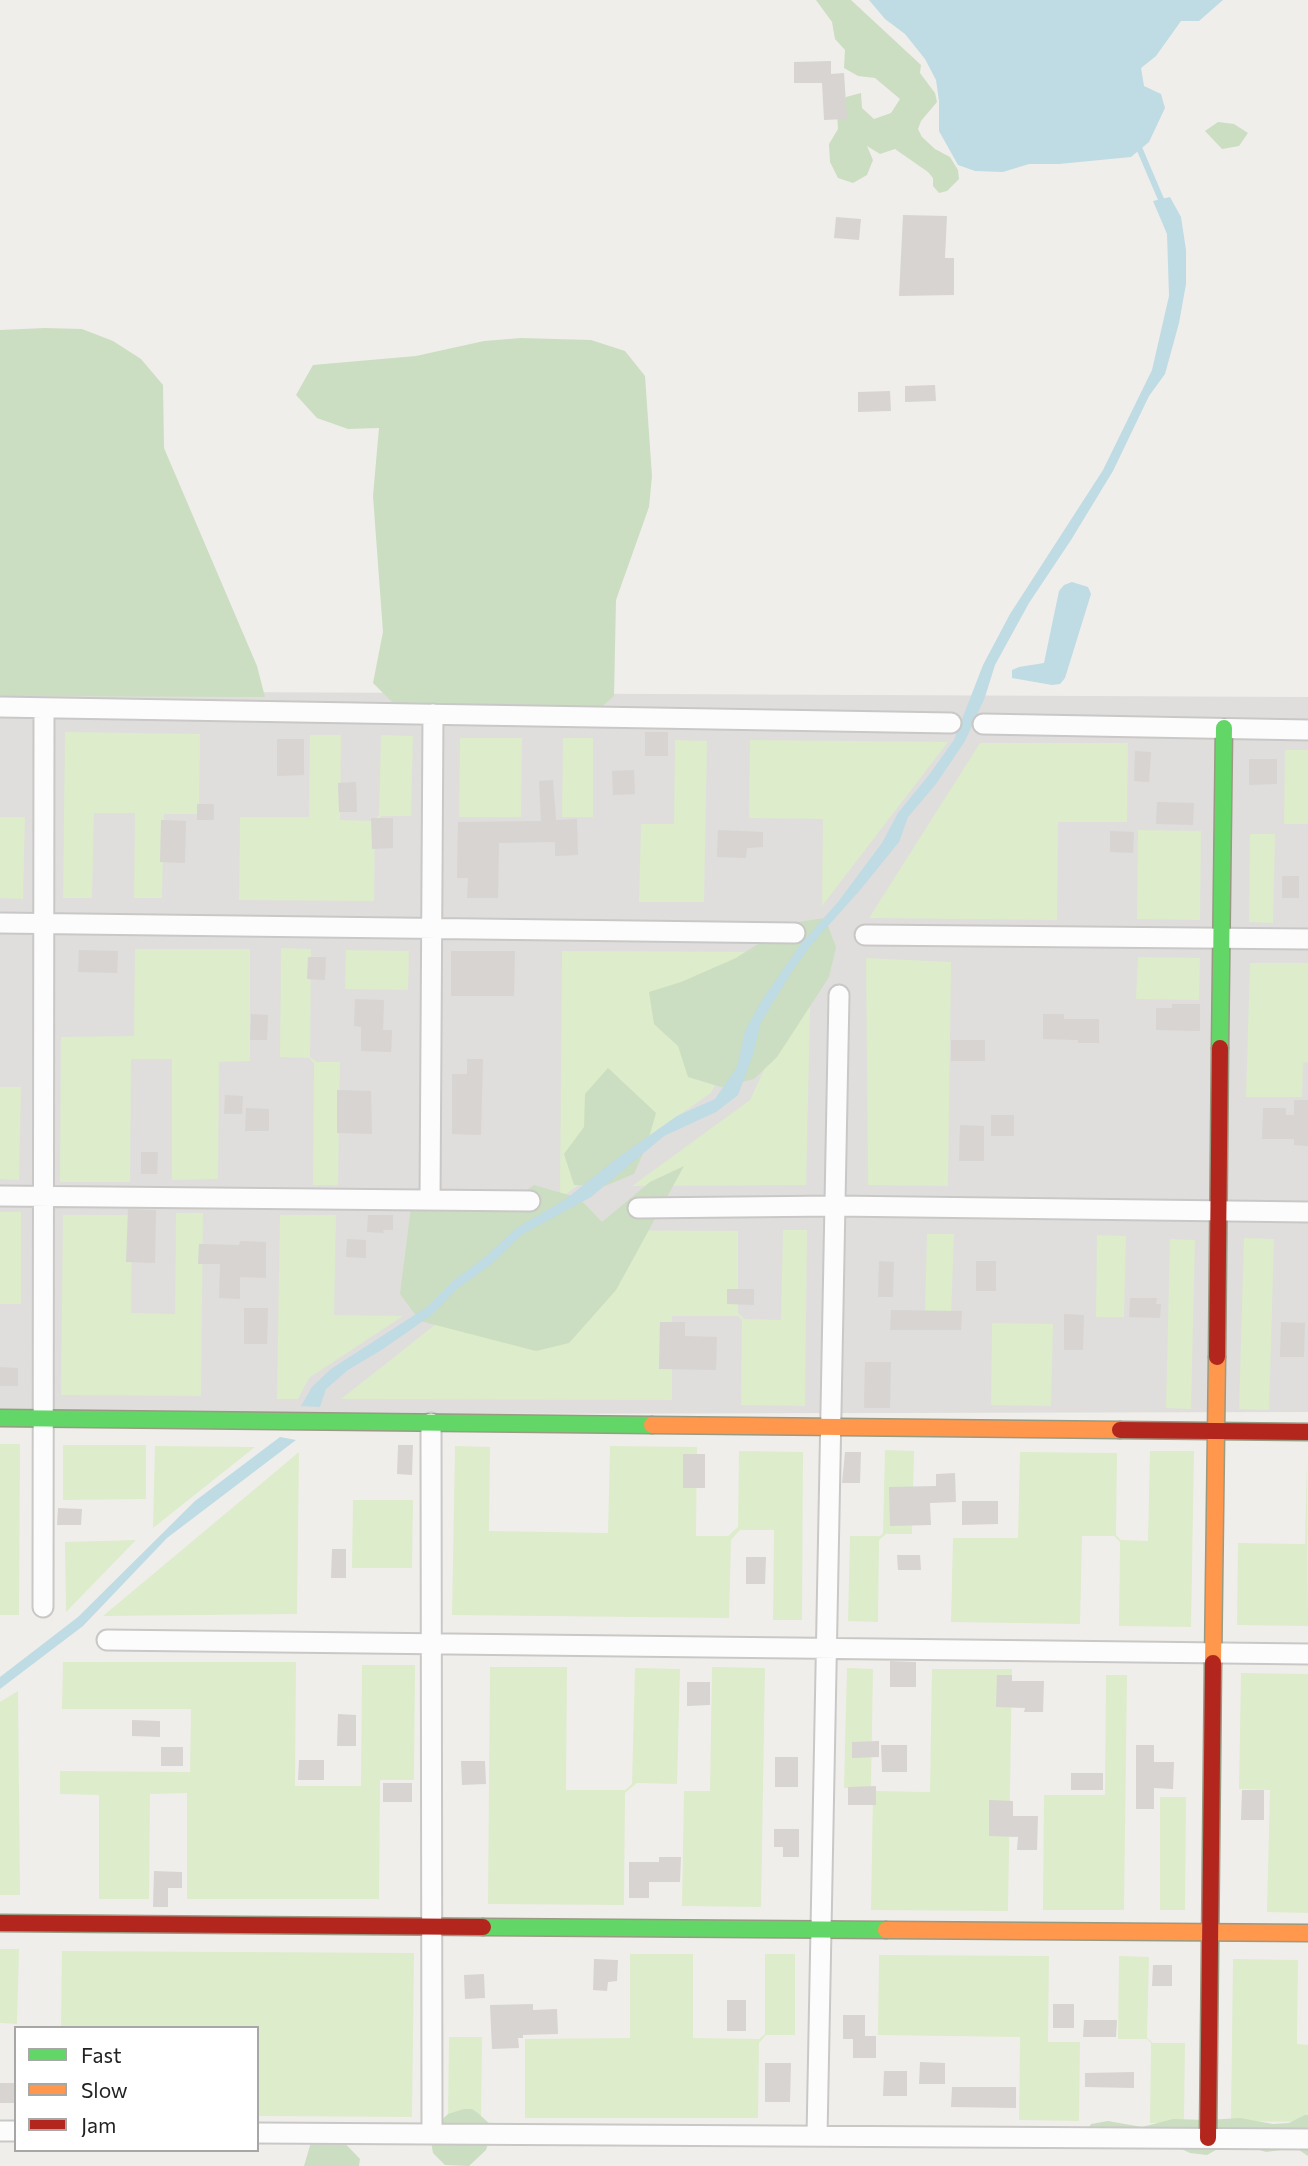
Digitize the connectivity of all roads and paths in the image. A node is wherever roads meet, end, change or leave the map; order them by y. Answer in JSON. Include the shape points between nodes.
{"nodes":[{"id":1,"x":0,"y":707,"type":"edge"},
{"id":2,"x":44,"y":708,"type":"junction"},
{"id":3,"x":433,"y":714,"type":"junction"},
{"id":4,"x":951,"y":723,"type":"dead end"},
{"id":5,"x":983,"y":724,"type":"dead end"},
{"id":6,"x":1224,"y":728,"type":"junction"},
{"id":7,"x":1308,"y":730,"type":"edge"},
{"id":8,"x":0,"y":923,"type":"edge"},
{"id":9,"x":44,"y":924,"type":"junction"},
{"id":10,"x":431,"y":929,"type":"junction"},
{"id":11,"x":795,"y":933,"type":"dead end"},
{"id":12,"x":864,"y":935,"type":"dead end"},
{"id":13,"x":1222,"y":939,"type":"junction"},
{"id":14,"x":1308,"y":939,"type":"edge"},
{"id":15,"x":839,"y":995,"type":"dead end"},
{"id":16,"x":0,"y":1196,"type":"edge"},
{"id":17,"x":44,"y":1196,"type":"junction"},
{"id":18,"x":430,"y":1200,"type":"junction"},
{"id":19,"x":530,"y":1201,"type":"dead end"},
{"id":20,"x":835,"y":1206,"type":"junction"},
{"id":21,"x":638,"y":1208,"type":"dead end"},
{"id":22,"x":1219,"y":1211,"type":"junction"},
{"id":23,"x":1308,"y":1212,"type":"edge"},
{"id":24,"x":0,"y":1418,"type":"edge"},
{"id":25,"x":43,"y":1419,"type":"junction"},
{"id":26,"x":431,"y":1423,"type":"junction"},
{"id":27,"x":831,"y":1427,"type":"junction"},
{"id":28,"x":1216,"y":1431,"type":"junction"},
{"id":29,"x":1308,"y":1432,"type":"edge"},
{"id":30,"x":43,"y":1607,"type":"dead end"},
{"id":31,"x":107,"y":1640,"type":"dead end"},
{"id":32,"x":431,"y":1643,"type":"junction"},
{"id":33,"x":827,"y":1648,"type":"junction"},
{"id":34,"x":1214,"y":1653,"type":"junction"},
{"id":35,"x":1308,"y":1654,"type":"edge"},
{"id":36,"x":0,"y":1923,"type":"edge"},
{"id":37,"x":432,"y":1926,"type":"junction"},
{"id":38,"x":821,"y":1929,"type":"junction"},
{"id":39,"x":1211,"y":1932,"type":"junction"},
{"id":40,"x":1308,"y":1933,"type":"edge"},
{"id":41,"x":259,"y":2133,"type":"edge"},
{"id":42,"x":432,"y":2134,"type":"junction"},
{"id":43,"x":817,"y":2136,"type":"junction"},
{"id":44,"x":1208,"y":2138,"type":"junction"},
{"id":45,"x":1308,"y":2139,"type":"edge"}],
"edges":[{"from":1,"to":2,"type":"street"},
{"from":2,"to":3,"type":"street"},
{"from":2,"to":9,"type":"street"},
{"from":3,"to":4,"type":"street"},
{"from":3,"to":10,"type":"street"},
{"from":5,"to":6,"type":"street"},
{"from":6,"to":7,"type":"street"},
{"from":6,"to":13,"type":"street"},
{"from":8,"to":9,"type":"street"},
{"from":9,"to":10,"type":"street"},
{"from":9,"to":17,"type":"street"},
{"from":10,"to":11,"type":"street"},
{"from":10,"to":18,"type":"street"},
{"from":12,"to":13,"type":"street"},
{"from":13,"to":14,"type":"street"},
{"from":13,"to":22,"type":"street"},
{"from":15,"to":20,"type":"street"},
{"from":16,"to":17,"type":"street"},
{"from":17,"to":18,"type":"street"},
{"from":17,"to":25,"type":"street"},
{"from":18,"to":19,"type":"street"},
{"from":20,"to":21,"type":"street"},
{"from":20,"to":22,"type":"street"},
{"from":20,"to":27,"type":"street"},
{"from":22,"to":23,"type":"street"},
{"from":22,"to":28,"type":"street"},
{"from":24,"to":25,"type":"street"},
{"from":25,"to":26,"type":"street"},
{"from":25,"to":30,"type":"street"},
{"from":26,"to":27,"type":"street"},
{"from":26,"to":32,"type":"street"},
{"from":27,"to":28,"type":"street"},
{"from":27,"to":33,"type":"street"},
{"from":28,"to":29,"type":"street"},
{"from":28,"to":34,"type":"street"},
{"from":31,"to":32,"type":"street"},
{"from":32,"to":33,"type":"street"},
{"from":32,"to":37,"type":"street"},
{"from":33,"to":34,"type":"street"},
{"from":33,"to":38,"type":"street"},
{"from":34,"to":35,"type":"street"},
{"from":34,"to":39,"type":"street"},
{"from":36,"to":37,"type":"street"},
{"from":37,"to":38,"type":"street"},
{"from":37,"to":42,"type":"street"},
{"from":38,"to":39,"type":"street"},
{"from":38,"to":43,"type":"street"},
{"from":39,"to":40,"type":"street"},
{"from":39,"to":44,"type":"street"},
{"from":41,"to":42,"type":"street"},
{"from":42,"to":43,"type":"street"},
{"from":43,"to":44,"type":"street"},
{"from":44,"to":45,"type":"street"}]}
